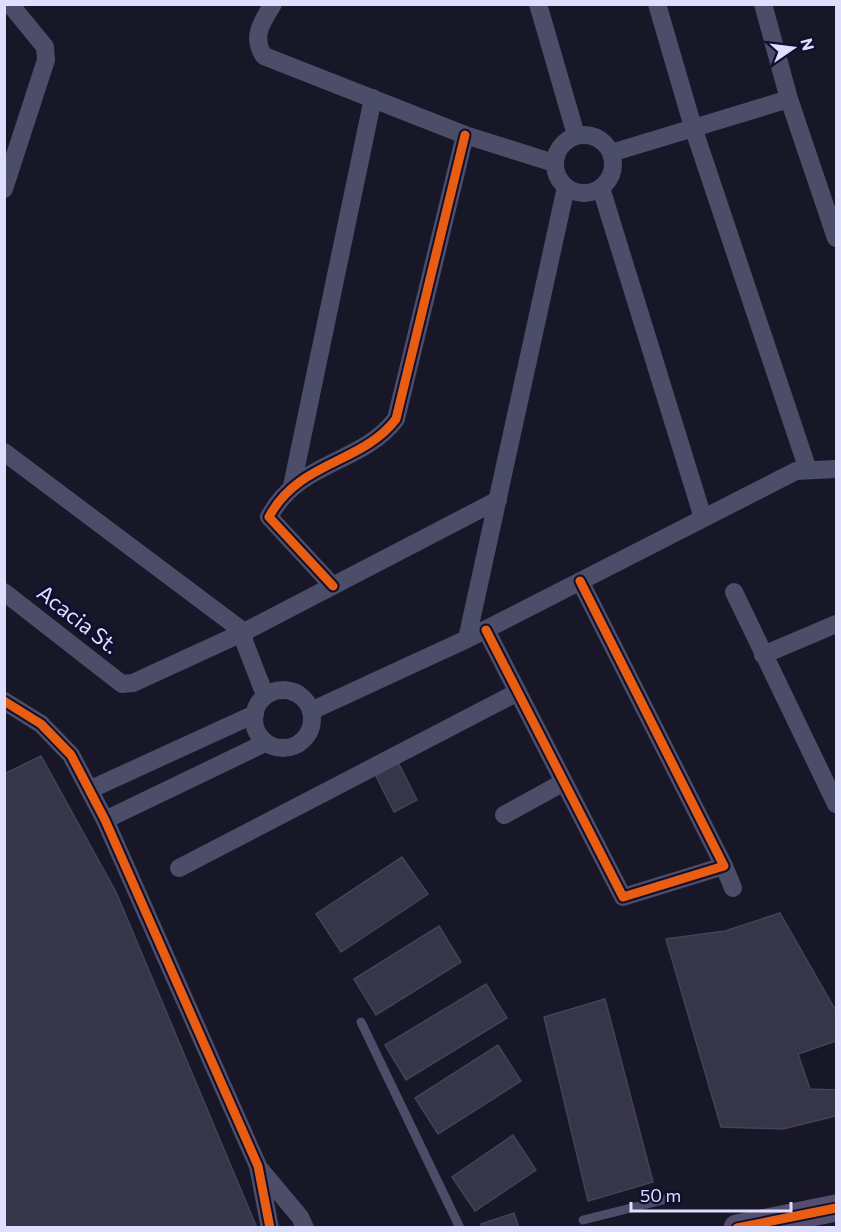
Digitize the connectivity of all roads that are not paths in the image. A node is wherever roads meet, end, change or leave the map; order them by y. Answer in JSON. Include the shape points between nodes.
{"nodes":[{"id":1,"x":10,"y":4,"type":"edge"},
{"id":2,"x":273,"y":4,"type":"edge"},
{"id":3,"x":538,"y":4,"type":"edge"},
{"id":4,"x":657,"y":4,"type":"edge"},
{"id":5,"x":763,"y":4,"type":"edge"},
{"id":6,"x":373,"y":98,"type":"junction"},
{"id":7,"x":789,"y":99,"type":"junction"},
{"id":8,"x":693,"y":127,"type":"junction"},
{"id":9,"x":465,"y":135,"type":"junction"},
{"id":10,"x":576,"y":135,"type":"junction"},
{"id":11,"x":611,"y":153,"type":"junction"},
{"id":12,"x":8,"y":160,"type":"edge"},
{"id":13,"x":555,"y":163,"type":"junction"},
{"id":14,"x":566,"y":187,"type":"junction"},
{"id":15,"x":601,"y":188,"type":"junction"},
{"id":16,"x":4,"y":189,"type":"edge"},
{"id":17,"x":837,"y":238,"type":"edge"},
{"id":18,"x":4,"y":452,"type":"edge"},
{"id":19,"x":837,"y":469,"type":"edge"},
{"id":20,"x":808,"y":470,"type":"junction"},
{"id":21,"x":292,"y":486,"type":"junction"},
{"id":22,"x":498,"y":500,"type":"junction"},
{"id":23,"x":703,"y":518,"type":"junction"},
{"id":24,"x":580,"y":581,"type":"junction"},
{"id":25,"x":333,"y":586,"type":"junction"},
{"id":26,"x":4,"y":592,"type":"edge"},
{"id":27,"x":734,"y":592,"type":"dead end"},
{"id":28,"x":837,"y":624,"type":"edge"},
{"id":29,"x":486,"y":630,"type":"junction"},
{"id":30,"x":244,"y":632,"type":"junction"},
{"id":31,"x":467,"y":639,"type":"junction"},
{"id":32,"x":763,"y":655,"type":"junction"},
{"id":33,"x":518,"y":692,"type":"junction"},
{"id":34,"x":265,"y":695,"type":"junction"},
{"id":35,"x":5,"y":701,"type":"edge"},
{"id":36,"x":311,"y":711,"type":"junction"},
{"id":37,"x":255,"y":714,"type":"junction"},
{"id":38,"x":265,"y":743,"type":"junction"},
{"id":39,"x":564,"y":782,"type":"junction"},
{"id":40,"x":89,"y":790,"type":"junction"},
{"id":41,"x":837,"y":804,"type":"edge"},
{"id":42,"x":504,"y":815,"type":"dead end"},
{"id":43,"x":105,"y":820,"type":"junction"},
{"id":44,"x":724,"y":866,"type":"junction"},
{"id":45,"x":179,"y":868,"type":"dead end"},
{"id":46,"x":733,"y":888,"type":"dead end"},
{"id":47,"x":361,"y":1022,"type":"dead end"},
{"id":48,"x":258,"y":1166,"type":"junction"},
{"id":49,"x":671,"y":1198,"type":"dead end"},
{"id":50,"x":837,"y":1208,"type":"edge"},
{"id":51,"x":583,"y":1220,"type":"dead end"},
{"id":52,"x":270,"y":1227,"type":"edge"},
{"id":53,"x":305,"y":1227,"type":"edge"},
{"id":54,"x":460,"y":1227,"type":"edge"},
{"id":55,"x":737,"y":1227,"type":"edge"}],
"edges":[{"from":1,"to":12,"type":"street","via":[[45,47],[44,72]]},
{"from":2,"to":6,"type":"street","via":[[259,27],[259,48],[264,56]]},
{"from":3,"to":10,"type":"street"},
{"from":4,"to":8,"type":"street"},
{"from":5,"to":7,"type":"street"},
{"from":6,"to":9,"type":"street"},
{"from":6,"to":21,"type":"street"},
{"from":7,"to":8,"type":"street"},
{"from":7,"to":17,"type":"street"},
{"from":8,"to":11,"type":"street"},
{"from":8,"to":20,"type":"street"},
{"from":9,"to":13,"type":"street"},
{"from":9,"to":21,"type":"street","via":[[396,418],[385,434]]},
{"from":10,"to":11,"type":"street","via":[[602,140]]},
{"from":10,"to":13,"type":"street","via":[[561,145]]},
{"from":11,"to":15,"type":"street","via":[[612,174]]},
{"from":12,"to":16,"type":"street"},
{"from":13,"to":14,"type":"street"},
{"from":14,"to":15,"type":"street","via":[[583,193]]},
{"from":14,"to":22,"type":"street"},
{"from":15,"to":23,"type":"street"},
{"from":18,"to":30,"type":"street"},
{"from":19,"to":20,"type":"street"},
{"from":20,"to":23,"type":"street","via":[[796,471]]},
{"from":21,"to":25,"type":"street","via":[[279,498],[269,517]]},
{"from":22,"to":25,"type":"street"},
{"from":22,"to":31,"type":"street"},
{"from":23,"to":24,"type":"street"},
{"from":24,"to":29,"type":"street"},
{"from":24,"to":44,"type":"street"},
{"from":25,"to":30,"type":"street"},
{"from":26,"to":30,"type":"street","name":"Acacia St.","via":[[122,684],[133,683]]},
{"from":27,"to":32,"type":"street"},
{"from":28,"to":32,"type":"street"},
{"from":29,"to":31,"type":"street"},
{"from":29,"to":33,"type":"street"},
{"from":30,"to":34,"type":"street"},
{"from":31,"to":36,"type":"street"},
{"from":32,"to":41,"type":"street"},
{"from":33,"to":39,"type":"street"},
{"from":33,"to":45,"type":"street"},
{"from":34,"to":36,"type":"street","via":[[273,690],[294,691]]},
{"from":34,"to":37,"type":"street"},
{"from":35,"to":40,"type":"street","via":[[55,735],[71,754]]},
{"from":36,"to":38,"type":"street","via":[[310,730],[298,744],[280,748]]},
{"from":37,"to":38,"type":"street","via":[[256,732]]},
{"from":37,"to":40,"type":"street"},
{"from":38,"to":43,"type":"street"},
{"from":39,"to":42,"type":"street"},
{"from":39,"to":44,"type":"street","via":[[623,897]]},
{"from":40,"to":43,"type":"street"},
{"from":43,"to":48,"type":"street"},
{"from":44,"to":46,"type":"street"},
{"from":47,"to":54,"type":"lane"},
{"from":48,"to":52,"type":"street"},
{"from":48,"to":53,"type":"street"},
{"from":49,"to":51,"type":"lane"},
{"from":50,"to":55,"type":"main road"}]}
